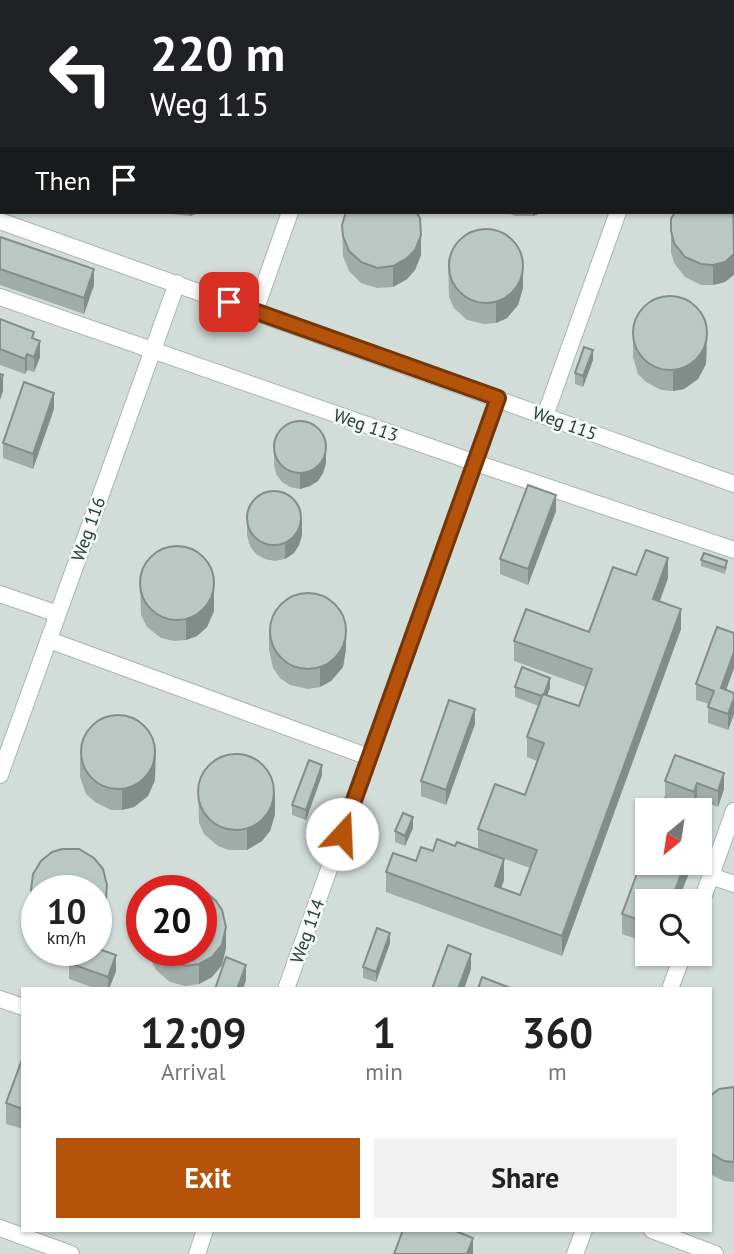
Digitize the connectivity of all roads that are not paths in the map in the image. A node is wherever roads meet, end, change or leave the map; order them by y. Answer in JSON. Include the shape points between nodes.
{"nodes":[{"id":1,"x":289,"y":214,"type":"edge"},
{"id":2,"x":617,"y":214,"type":"edge"},
{"id":3,"x":0,"y":221,"type":"edge"},
{"id":4,"x":177,"y":283,"type":"junction"},
{"id":5,"x":0,"y":297,"type":"edge"},
{"id":6,"x":255,"y":312,"type":"junction"},
{"id":7,"x":152,"y":351,"type":"junction"},
{"id":8,"x":498,"y":398,"type":"junction"},
{"id":9,"x":545,"y":416,"type":"junction"},
{"id":10,"x":476,"y":463,"type":"junction"},
{"id":11,"x":734,"y":484,"type":"edge"},
{"id":12,"x":734,"y":550,"type":"edge"},
{"id":13,"x":0,"y":594,"type":"edge"},
{"id":14,"x":58,"y":614,"type":"junction"},
{"id":15,"x":49,"y":640,"type":"junction"},
{"id":16,"x":369,"y":757,"type":"junction"},
{"id":17,"x":0,"y":775,"type":"edge"},
{"id":18,"x":734,"y":811,"type":"edge"},
{"id":19,"x":711,"y":876,"type":"junction"},
{"id":20,"x":734,"y":884,"type":"edge"},
{"id":21,"x":706,"y":889,"type":"edge"},
{"id":22,"x":679,"y":966,"type":"edge"},
{"id":23,"x":287,"y":987,"type":"edge"},
{"id":24,"x":671,"y":987,"type":"edge"},
{"id":25,"x":0,"y":999,"type":"edge"},
{"id":26,"x":21,"y":1006,"type":"edge"},
{"id":27,"x":0,"y":1228,"type":"edge"},
{"id":28,"x":204,"y":1232,"type":"edge"},
{"id":29,"x":583,"y":1232,"type":"edge"},
{"id":30,"x":657,"y":1232,"type":"edge"},
{"id":31,"x":71,"y":1254,"type":"edge"},
{"id":32,"x":197,"y":1254,"type":"edge"},
{"id":33,"x":575,"y":1254,"type":"edge"},
{"id":34,"x":715,"y":1254,"type":"edge"}],
"edges":[{"from":1,"to":6,"type":"lane"},
{"from":2,"to":9,"type":"lane"},
{"from":3,"to":4,"type":"lane","name":"Weg 115"},
{"from":4,"to":6,"type":"lane","name":"Weg 115"},
{"from":4,"to":7,"type":"lane","name":"Weg 116"},
{"from":5,"to":7,"type":"lane","name":"Weg 113"},
{"from":6,"to":8,"type":"lane","name":"Weg 115"},
{"from":7,"to":10,"type":"lane","name":"Weg 113"},
{"from":7,"to":14,"type":"lane","name":"Weg 116"},
{"from":8,"to":9,"type":"lane","name":"Weg 115"},
{"from":8,"to":10,"type":"lane","name":"Weg 114"},
{"from":9,"to":11,"type":"lane","name":"Weg 115"},
{"from":10,"to":12,"type":"lane","name":"Weg 113"},
{"from":10,"to":16,"type":"lane","name":"Weg 114"},
{"from":13,"to":14,"type":"lane"},
{"from":14,"to":15,"type":"lane","name":"Weg 116"},
{"from":15,"to":16,"type":"lane"},
{"from":15,"to":17,"type":"lane","name":"Weg 116"},
{"from":16,"to":23,"type":"lane","name":"Weg 114"},
{"from":18,"to":19,"type":"lane"},
{"from":19,"to":20,"type":"lane"},
{"from":19,"to":21,"type":"lane"},
{"from":22,"to":24,"type":"lane"},
{"from":25,"to":26,"type":"lane"},
{"from":27,"to":31,"type":"lane"},
{"from":28,"to":32,"type":"lane"},
{"from":29,"to":33,"type":"lane"},
{"from":30,"to":34,"type":"lane"}]}
